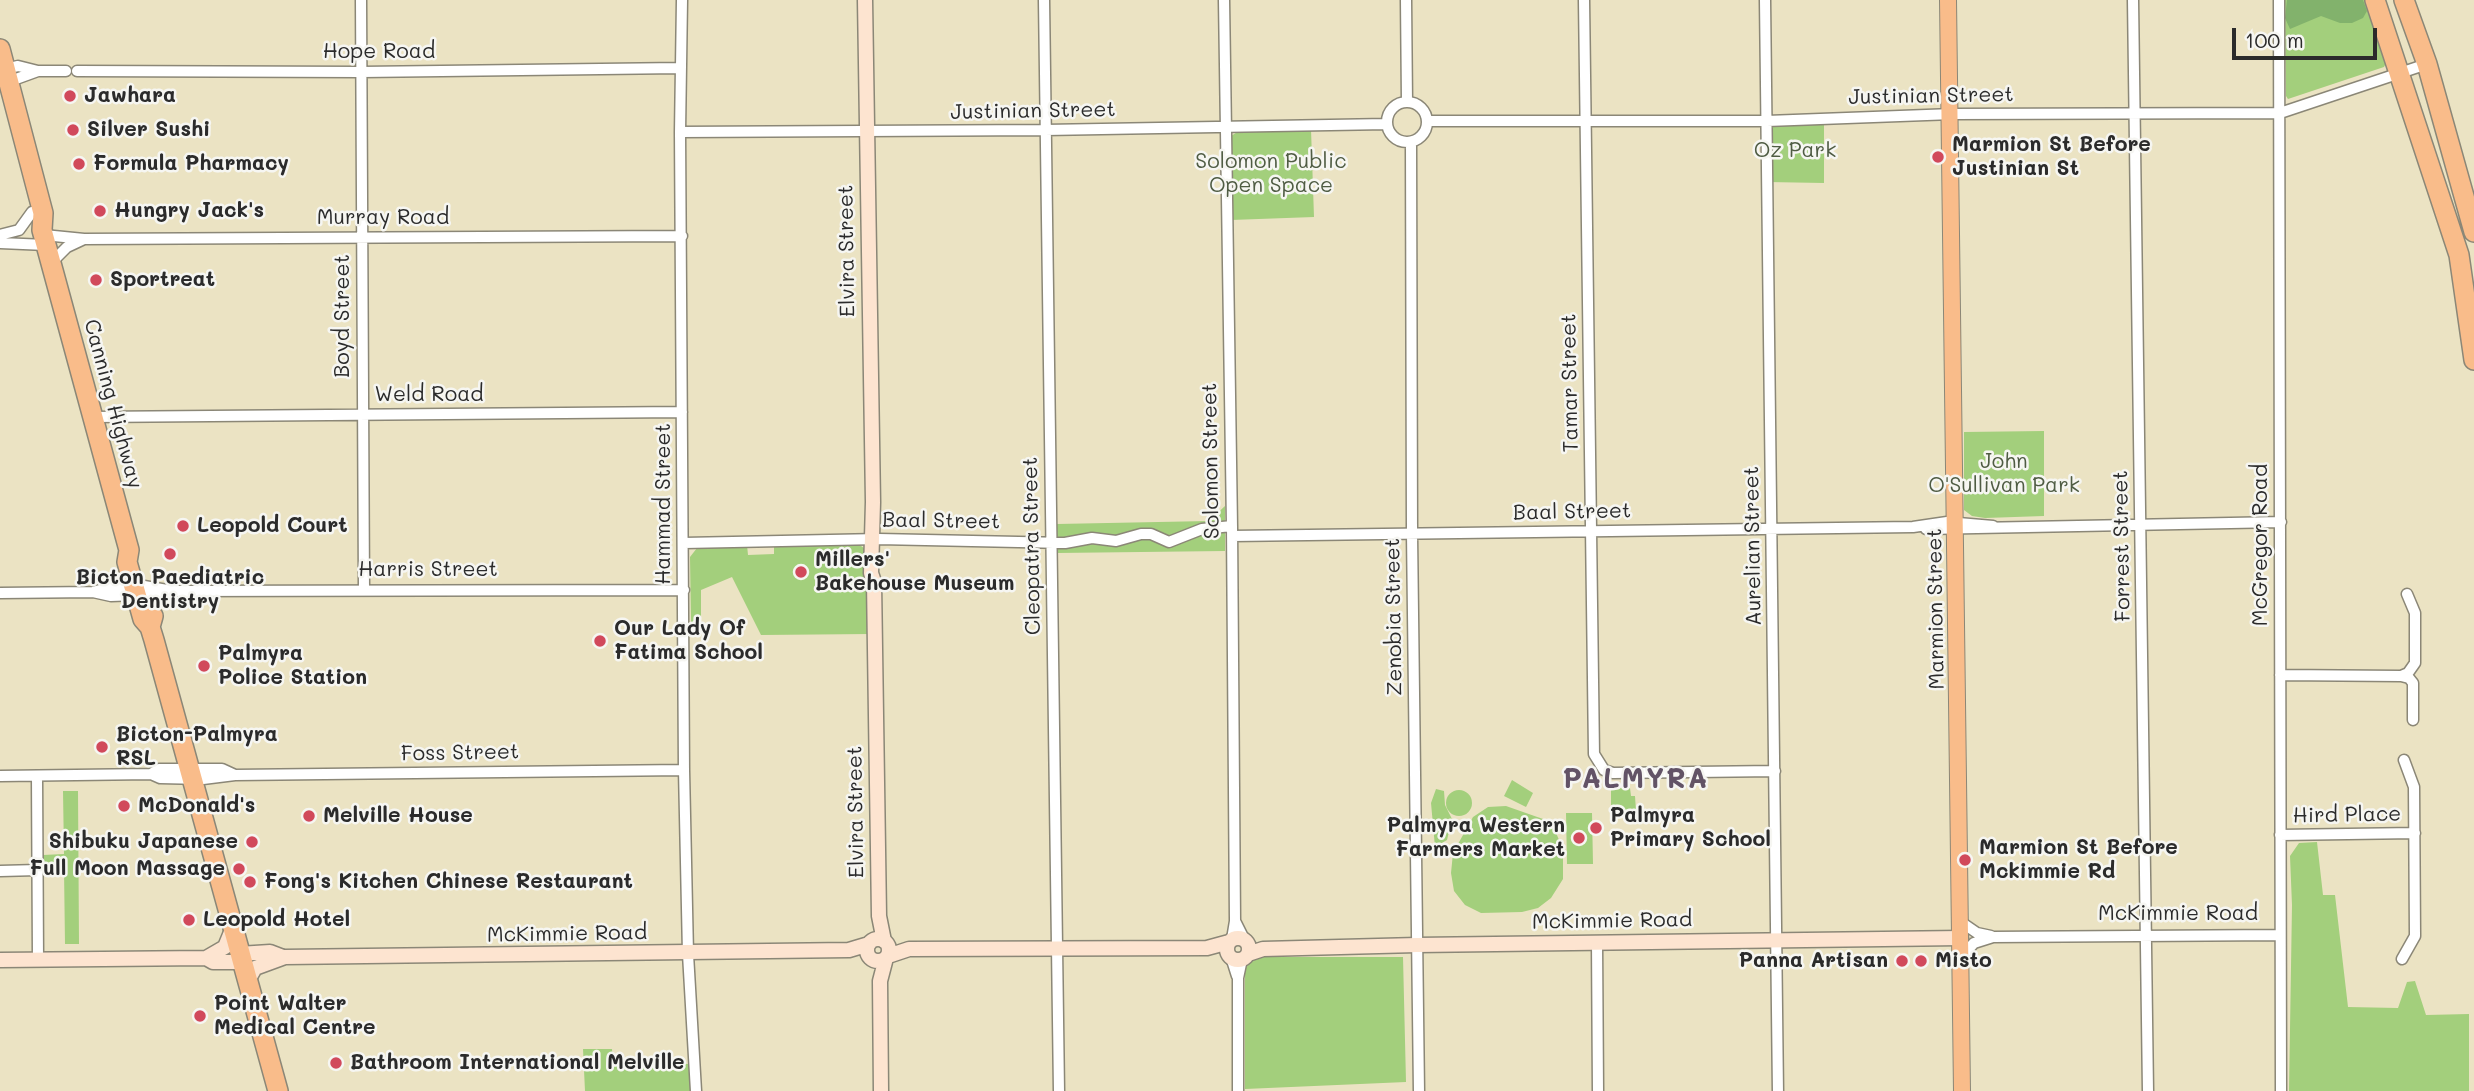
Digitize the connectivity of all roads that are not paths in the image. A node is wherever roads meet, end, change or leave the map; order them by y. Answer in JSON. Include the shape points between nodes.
{"nodes":[{"id":1,"x":361,"y":0,"type":"edge"},
{"id":2,"x":682,"y":0,"type":"edge"},
{"id":3,"x":865,"y":0,"type":"edge"},
{"id":4,"x":1044,"y":0,"type":"edge"},
{"id":5,"x":1224,"y":0,"type":"edge"},
{"id":6,"x":1405,"y":0,"type":"edge"},
{"id":7,"x":1584,"y":0,"type":"edge"},
{"id":8,"x":1765,"y":0,"type":"edge"},
{"id":9,"x":1941,"y":0,"type":"edge"},
{"id":10,"x":1948,"y":0,"type":"edge"},
{"id":11,"x":2133,"y":0,"type":"edge"},
{"id":12,"x":2279,"y":0,"type":"edge"},
{"id":13,"x":2375,"y":0,"type":"edge"},
{"id":14,"x":2404,"y":0,"type":"edge"},
{"id":15,"x":0,"y":49,"type":"edge"},
{"id":16,"x":2427,"y":64,"type":"junction"},
{"id":17,"x":680,"y":68,"type":"junction"},
{"id":18,"x":362,"y":72,"type":"junction"},
{"id":19,"x":2401,"y":72,"type":"junction"},
{"id":20,"x":3,"y":80,"type":"edge"},
{"id":21,"x":1407,"y":102,"type":"junction"},
{"id":22,"x":2135,"y":113,"type":"junction"},
{"id":23,"x":2280,"y":113,"type":"junction"},
{"id":24,"x":1945,"y":115,"type":"junction"},
{"id":25,"x":1585,"y":120,"type":"junction"},
{"id":26,"x":1427,"y":121,"type":"junction"},
{"id":27,"x":1767,"y":121,"type":"junction"},
{"id":28,"x":1387,"y":124,"type":"junction"},
{"id":29,"x":1225,"y":126,"type":"junction"},
{"id":30,"x":1045,"y":130,"type":"junction"},
{"id":31,"x":680,"y":132,"type":"junction"},
{"id":32,"x":866,"y":132,"type":"junction"},
{"id":33,"x":1411,"y":143,"type":"junction"},
{"id":34,"x":32,"y":212,"type":"junction"},
{"id":35,"x":2474,"y":232,"type":"edge"},
{"id":36,"x":0,"y":235,"type":"edge"},
{"id":37,"x":682,"y":236,"type":"junction"},
{"id":38,"x":362,"y":238,"type":"junction"},
{"id":39,"x":85,"y":239,"type":"junction"},
{"id":40,"x":0,"y":243,"type":"edge"},
{"id":41,"x":46,"y":243,"type":"junction"},
{"id":42,"x":2472,"y":321,"type":"edge"},
{"id":43,"x":2474,"y":360,"type":"edge"},
{"id":44,"x":682,"y":412,"type":"junction"},
{"id":45,"x":363,"y":415,"type":"junction"},
{"id":46,"x":93,"y":416,"type":"junction"},
{"id":47,"x":2281,"y":522,"type":"junction"},
{"id":48,"x":2141,"y":523,"type":"junction"},
{"id":49,"x":1951,"y":526,"type":"junction"},
{"id":50,"x":1772,"y":529,"type":"junction"},
{"id":51,"x":1232,"y":531,"type":"junction"},
{"id":52,"x":1591,"y":531,"type":"junction"},
{"id":53,"x":1412,"y":534,"type":"junction"},
{"id":54,"x":875,"y":539,"type":"junction"},
{"id":55,"x":684,"y":543,"type":"junction"},
{"id":56,"x":1051,"y":543,"type":"junction"},
{"id":57,"x":364,"y":589,"type":"junction"},
{"id":58,"x":684,"y":590,"type":"junction"},
{"id":59,"x":140,"y":591,"type":"junction"},
{"id":60,"x":0,"y":593,"type":"edge"},
{"id":61,"x":2407,"y":594,"type":"dead end"},
{"id":62,"x":2280,"y":675,"type":"junction"},
{"id":63,"x":2400,"y":676,"type":"junction"},
{"id":64,"x":2413,"y":720,"type":"dead end"},
{"id":65,"x":2404,"y":760,"type":"dead end"},
{"id":66,"x":684,"y":770,"type":"junction"},
{"id":67,"x":1775,"y":771,"type":"junction"},
{"id":68,"x":190,"y":774,"type":"junction"},
{"id":69,"x":0,"y":776,"type":"edge"},
{"id":70,"x":37,"y":776,"type":"junction"},
{"id":71,"x":2415,"y":833,"type":"junction"},
{"id":72,"x":2280,"y":835,"type":"junction"},
{"id":73,"x":38,"y":870,"type":"junction"},
{"id":74,"x":0,"y":871,"type":"edge"},
{"id":75,"x":232,"y":930,"type":"junction"},
{"id":76,"x":1958,"y":932,"type":"junction"},
{"id":77,"x":2146,"y":935,"type":"junction"},
{"id":78,"x":2280,"y":935,"type":"junction"},
{"id":79,"x":1993,"y":937,"type":"junction"},
{"id":80,"x":1776,"y":940,"type":"junction"},
{"id":81,"x":1597,"y":942,"type":"junction"},
{"id":82,"x":1417,"y":945,"type":"junction"},
{"id":83,"x":1238,"y":948,"type":"junction"},
{"id":84,"x":1056,"y":949,"type":"junction"},
{"id":85,"x":879,"y":950,"type":"junction"},
{"id":86,"x":688,"y":954,"type":"junction"},
{"id":87,"x":285,"y":957,"type":"junction"},
{"id":88,"x":1961,"y":957,"type":"junction"},
{"id":89,"x":206,"y":958,"type":"junction"},
{"id":90,"x":240,"y":958,"type":"junction"},
{"id":91,"x":2402,"y":959,"type":"dead end"},
{"id":92,"x":0,"y":960,"type":"edge"},
{"id":93,"x":38,"y":960,"type":"junction"},
{"id":94,"x":247,"y":982,"type":"junction"},
{"id":95,"x":278,"y":1091,"type":"edge"},
{"id":96,"x":696,"y":1091,"type":"edge"},
{"id":97,"x":881,"y":1091,"type":"edge"},
{"id":98,"x":1059,"y":1091,"type":"edge"},
{"id":99,"x":1238,"y":1091,"type":"edge"},
{"id":100,"x":1419,"y":1091,"type":"edge"},
{"id":101,"x":1598,"y":1091,"type":"edge"},
{"id":102,"x":1778,"y":1091,"type":"edge"},
{"id":103,"x":1954,"y":1091,"type":"edge"},
{"id":104,"x":1962,"y":1091,"type":"edge"},
{"id":105,"x":2148,"y":1091,"type":"edge"},
{"id":106,"x":2281,"y":1091,"type":"edge"}],
"edges":[{"from":1,"to":18,"type":"street","name":"Boyd Street"},
{"from":2,"to":17,"type":"street","name":"Hammad Street"},
{"from":3,"to":32,"type":"main road","name":"Elvira Street"},
{"from":4,"to":30,"type":"street","name":"Cleopatra Street"},
{"from":5,"to":29,"type":"street","name":"Solomon Street"},
{"from":6,"to":21,"type":"street"},
{"from":7,"to":25,"type":"street","name":"Tamar Street"},
{"from":8,"to":27,"type":"street","name":"Aurelian Street"},
{"from":9,"to":24,"type":"main road","name":"Marmion Street"},
{"from":10,"to":24,"type":"main road","name":"Marmion Street"},
{"from":11,"to":22,"type":"street","name":"Forrest Street"},
{"from":12,"to":23,"type":"street","name":"McGregor Road"},
{"from":13,"to":19,"type":"highway"},
{"from":14,"to":16,"type":"highway"},
{"from":15,"to":20,"type":"highway","name":"Canning Highway"},
{"from":16,"to":19,"type":"street","name":"Justinian Street"},
{"from":16,"to":35,"type":"highway"},
{"from":17,"to":18,"type":"street","name":"Hope Road"},
{"from":17,"to":31,"type":"street","name":"Hammad Street"},
{"from":18,"to":20,"type":"street","name":"Hope Road","via":[[38,71],[29,66]]},
{"from":18,"to":38,"type":"street","name":"Boyd Street"},
{"from":19,"to":23,"type":"street","name":"Justinian Street"},
{"from":19,"to":42,"type":"highway","via":[[2459,255]]},
{"from":20,"to":34,"type":"highway","name":"Canning Highway"},
{"from":20,"to":41,"type":"highway","name":"Canning Highway","via":[[43,213]]},
{"from":21,"to":26,"type":"street","via":[[1422,108]]},
{"from":21,"to":28,"type":"street","via":[[1390,111]]},
{"from":22,"to":23,"type":"street","name":"Justinian Street"},
{"from":22,"to":24,"type":"street","name":"Justinian Street"},
{"from":22,"to":48,"type":"street","name":"Forrest Street"},
{"from":23,"to":47,"type":"street","name":"McGregor Road"},
{"from":24,"to":27,"type":"street","name":"Justinian Street"},
{"from":24,"to":49,"type":"main road","name":"Marmion Street"},
{"from":25,"to":26,"type":"street","name":"Justinian Street"},
{"from":25,"to":27,"type":"street","name":"Justinian Street"},
{"from":25,"to":52,"type":"street","name":"Tamar Street"},
{"from":26,"to":33,"type":"street","via":[[1423,135]]},
{"from":27,"to":50,"type":"street","name":"Aurelian Street"},
{"from":28,"to":29,"type":"street","name":"Justinian Street"},
{"from":28,"to":33,"type":"street","via":[[1392,137]]},
{"from":29,"to":30,"type":"street","name":"Justinian Street"},
{"from":29,"to":51,"type":"street","name":"Solomon Street"},
{"from":30,"to":32,"type":"street","name":"Justinian Street"},
{"from":30,"to":56,"type":"street","name":"Cleopatra Street"},
{"from":31,"to":32,"type":"street","name":"Justinian Street"},
{"from":31,"to":37,"type":"street","name":"Hammad Street"},
{"from":32,"to":54,"type":"main road","name":"Elvira Street","via":[[873,502],[878,513]]},
{"from":33,"to":53,"type":"street","name":"Zenobia Street"},
{"from":34,"to":36,"type":"street","via":[[19,230]]},
{"from":34,"to":41,"type":"highway","name":"Canning Highway"},
{"from":37,"to":38,"type":"street","name":"Murray Road"},
{"from":37,"to":44,"type":"street","name":"Hammad Street"},
{"from":38,"to":39,"type":"street","name":"Murray Road"},
{"from":38,"to":45,"type":"street","name":"Boyd Street"},
{"from":39,"to":41,"type":"street","name":"Murray Road"},
{"from":39,"to":41,"type":"street","via":[[67,247]]},
{"from":40,"to":41,"type":"street","name":"Murray Road"},
{"from":41,"to":46,"type":"highway","name":"Canning Highway"},
{"from":42,"to":43,"type":"highway"},
{"from":44,"to":45,"type":"street","name":"Weld Road"},
{"from":44,"to":55,"type":"street","name":"Hammad Street"},
{"from":45,"to":46,"type":"street","name":"Weld Road"},
{"from":45,"to":57,"type":"street","name":"Boyd Street"},
{"from":46,"to":59,"type":"highway","name":"Canning Highway","via":[[129,550],[138,559]]},
{"from":47,"to":48,"type":"street","name":"Baal Street"},
{"from":47,"to":62,"type":"street","name":"McGregor Road"},
{"from":48,"to":49,"type":"street","name":"Baal Street"},
{"from":48,"to":77,"type":"street","name":"Forrest Street"},
{"from":49,"to":50,"type":"street","name":"Baal Street"},
{"from":49,"to":76,"type":"main road","name":"Marmion Street"},
{"from":50,"to":52,"type":"street","name":"Baal Street"},
{"from":50,"to":67,"type":"street","name":"Aurelian Street"},
{"from":51,"to":53,"type":"street","name":"Baal Street"},
{"from":51,"to":56,"type":"street","name":"Baal Street","via":[[1202,529],[1174,542],[1140,534],[1116,541],[1092,538]]},
{"from":51,"to":83,"type":"street","name":"Solomon Street"},
{"from":52,"to":53,"type":"street","name":"Baal Street"},
{"from":52,"to":67,"type":"street","name":"Tamar Street","via":[[1594,754],[1598,764],[1614,773]]},
{"from":53,"to":82,"type":"street","name":"Zenobia Street"},
{"from":54,"to":55,"type":"street","name":"Baal Street"},
{"from":54,"to":56,"type":"street","name":"Baal Street"},
{"from":54,"to":85,"type":"main road","name":"Elvira Street"},
{"from":55,"to":58,"type":"street","name":"Hammad Street"},
{"from":56,"to":84,"type":"street","name":"Cleopatra Street"},
{"from":57,"to":58,"type":"street","name":"Harris Street"},
{"from":57,"to":59,"type":"street","name":"Harris Street"},
{"from":58,"to":66,"type":"street","name":"Hammad Street"},
{"from":59,"to":60,"type":"street","name":"Harris Street","via":[[111,596],[93,592]]},
{"from":59,"to":68,"type":"highway","name":"Canning Highway","via":[[153,618],[150,626]]},
{"from":61,"to":63,"type":"street","via":[[2415,613],[2414,663]]},
{"from":62,"to":63,"type":"street"},
{"from":62,"to":72,"type":"street","name":"McGregor Road"},
{"from":63,"to":64,"type":"street","via":[[2413,683]]},
{"from":65,"to":71,"type":"street","name":"Hird Place","via":[[2414,787]]},
{"from":66,"to":68,"type":"street","name":"Foss Street","via":[[235,775],[222,769]]},
{"from":66,"to":86,"type":"street","name":"Hammad Street"},
{"from":67,"to":80,"type":"street","name":"Aurelian Street"},
{"from":68,"to":70,"type":"street","name":"Foss Street","via":[[159,769],[151,774]]},
{"from":68,"to":75,"type":"highway","name":"Canning Highway"},
{"from":69,"to":70,"type":"street","name":"Foss Street"},
{"from":70,"to":73,"type":"street"},
{"from":71,"to":72,"type":"street","name":"Hird Place"},
{"from":71,"to":91,"type":"street","name":"Hird Place","via":[[2414,936]]},
{"from":72,"to":78,"type":"street","name":"McGregor Road"},
{"from":73,"to":74,"type":"street"},
{"from":73,"to":93,"type":"street"},
{"from":75,"to":89,"type":"main road","via":[[225,947]]},
{"from":75,"to":90,"type":"highway","name":"Canning Highway"},
{"from":76,"to":79,"type":"street","name":"McKimmie Road"},
{"from":76,"to":80,"type":"main road","name":"McKimmie Road"},
{"from":76,"to":88,"type":"main road","name":"Marmion Street"},
{"from":76,"to":103,"type":"main road","name":"Marmion Street"},
{"from":77,"to":78,"type":"street","name":"McKimmie Road"},
{"from":77,"to":79,"type":"street","name":"McKimmie Road"},
{"from":77,"to":105,"type":"street","name":"Forrest Street"},
{"from":78,"to":106,"type":"street","name":"McGregor Road"},
{"from":79,"to":88,"type":"street","name":"McKimmie Road","via":[[1974,943]]},
{"from":80,"to":81,"type":"main road","name":"McKimmie Road"},
{"from":80,"to":102,"type":"street","name":"Aurelian Street"},
{"from":81,"to":82,"type":"main road","name":"McKimmie Road"},
{"from":81,"to":101,"type":"street"},
{"from":82,"to":83,"type":"main road","name":"McKimmie Road"},
{"from":82,"to":100,"type":"street","name":"Zenobia Street"},
{"from":83,"to":84,"type":"main road"},
{"from":83,"to":99,"type":"street","name":"Solomon Street"},
{"from":84,"to":85,"type":"main road"},
{"from":84,"to":98,"type":"street","name":"Cleopatra Street"},
{"from":85,"to":86,"type":"main road","name":"McKimmie Road"},
{"from":85,"to":97,"type":"main road","name":"Elvira Street"},
{"from":86,"to":87,"type":"main road","name":"McKimmie Road"},
{"from":86,"to":96,"type":"street","name":"Hammad Street"},
{"from":87,"to":90,"type":"main road","name":"McKimmie Road","via":[[270,952]]},
{"from":87,"to":94,"type":"main road","name":"McKimmie Road","via":[[255,968]]},
{"from":88,"to":104,"type":"main road","name":"Marmion Street"},
{"from":89,"to":90,"type":"main road","name":"McKimmie Road","via":[[213,962]]},
{"from":89,"to":93,"type":"main road","name":"McKimmie Road"},
{"from":90,"to":94,"type":"highway","name":"Canning Highway"},
{"from":92,"to":93,"type":"main road","name":"McKimmie Road"},
{"from":94,"to":95,"type":"highway","name":"Canning Highway"}]}
